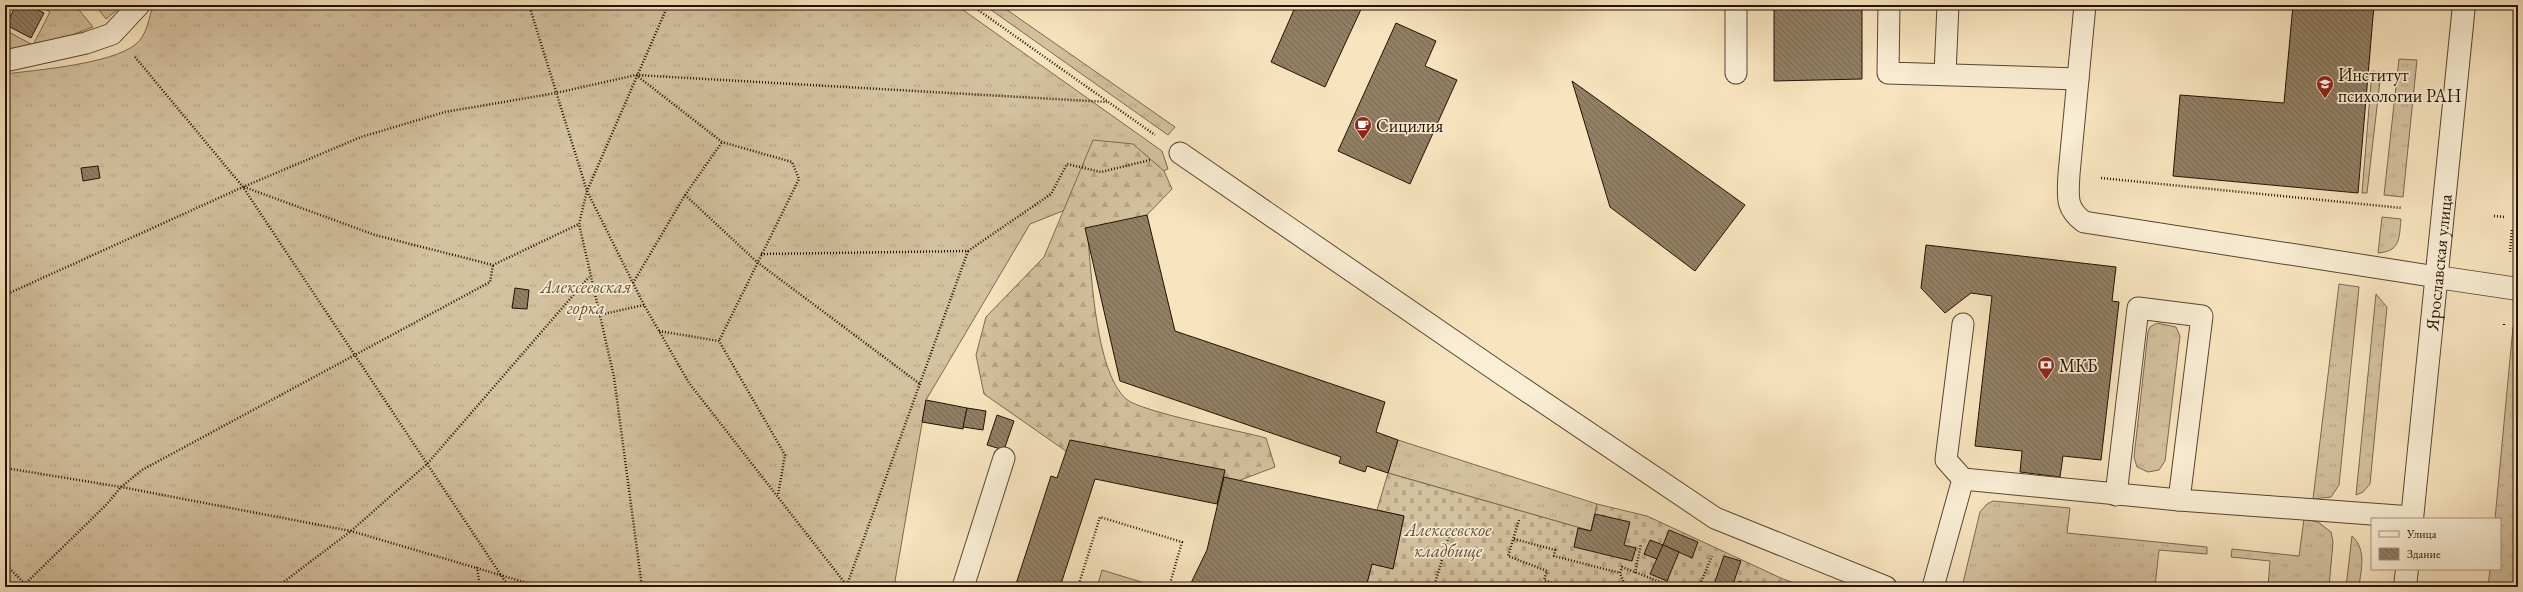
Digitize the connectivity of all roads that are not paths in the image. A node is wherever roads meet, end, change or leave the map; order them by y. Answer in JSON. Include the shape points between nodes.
{"nodes":[{"id":1,"x":139,"y":5,"type":"edge"},
{"id":2,"x":1736,"y":5,"type":"edge"},
{"id":3,"x":1889,"y":5,"type":"edge"},
{"id":4,"x":1948,"y":5,"type":"edge"},
{"id":5,"x":2085,"y":5,"type":"edge"},
{"id":6,"x":2464,"y":5,"type":"edge"},
{"id":7,"x":5,"y":61,"type":"edge"},
{"id":8,"x":1736,"y":73,"type":"dead end"},
{"id":9,"x":1945,"y":74,"type":"junction"},
{"id":10,"x":2078,"y":80,"type":"junction"},
{"id":11,"x":1180,"y":154,"type":"road end"},
{"id":12,"x":2437,"y":277,"type":"junction"},
{"id":13,"x":2518,"y":289,"type":"edge"},
{"id":14,"x":1963,"y":324,"type":"dead end"},
{"id":15,"x":1004,"y":458,"type":"dead end"},
{"id":16,"x":1963,"y":479,"type":"junction"},
{"id":17,"x":2116,"y":495,"type":"junction"},
{"id":18,"x":2179,"y":500,"type":"junction"},
{"id":19,"x":2412,"y":518,"type":"edge"},
{"id":20,"x":2407,"y":570,"type":"edge"},
{"id":21,"x":964,"y":587,"type":"edge"},
{"id":22,"x":1886,"y":587,"type":"edge"},
{"id":23,"x":1933,"y":587,"type":"edge"},
{"id":24,"x":2405,"y":587,"type":"edge"}],
"edges":[{"from":1,"to":7,"type":"lane","via":[[112,34],[86,43]]},
{"from":2,"to":8,"type":"lane"},
{"from":3,"to":9,"type":"lane","via":[[1888,73]]},
{"from":4,"to":9,"type":"lane"},
{"from":5,"to":10,"type":"lane"},
{"from":6,"to":12,"type":"street","name":"Ярославская улица"},
{"from":9,"to":10,"type":"lane"},
{"from":10,"to":12,"type":"lane","via":[[2068,200],[2074,214],[2084,222]]},
{"from":11,"to":22,"type":"lane","via":[[1715,518]]},
{"from":12,"to":13,"type":"street"},
{"from":12,"to":19,"type":"street","name":"Ярославская улица"},
{"from":14,"to":16,"type":"lane","via":[[1946,460]]},
{"from":15,"to":21,"type":"lane"},
{"from":16,"to":17,"type":"lane"},
{"from":16,"to":23,"type":"lane"},
{"from":17,"to":18,"type":"lane"},
{"from":17,"to":18,"type":"lane","via":[[2138,308],[2202,316]]},
{"from":18,"to":19,"type":"lane"},
{"from":20,"to":24,"type":"street"}]}
